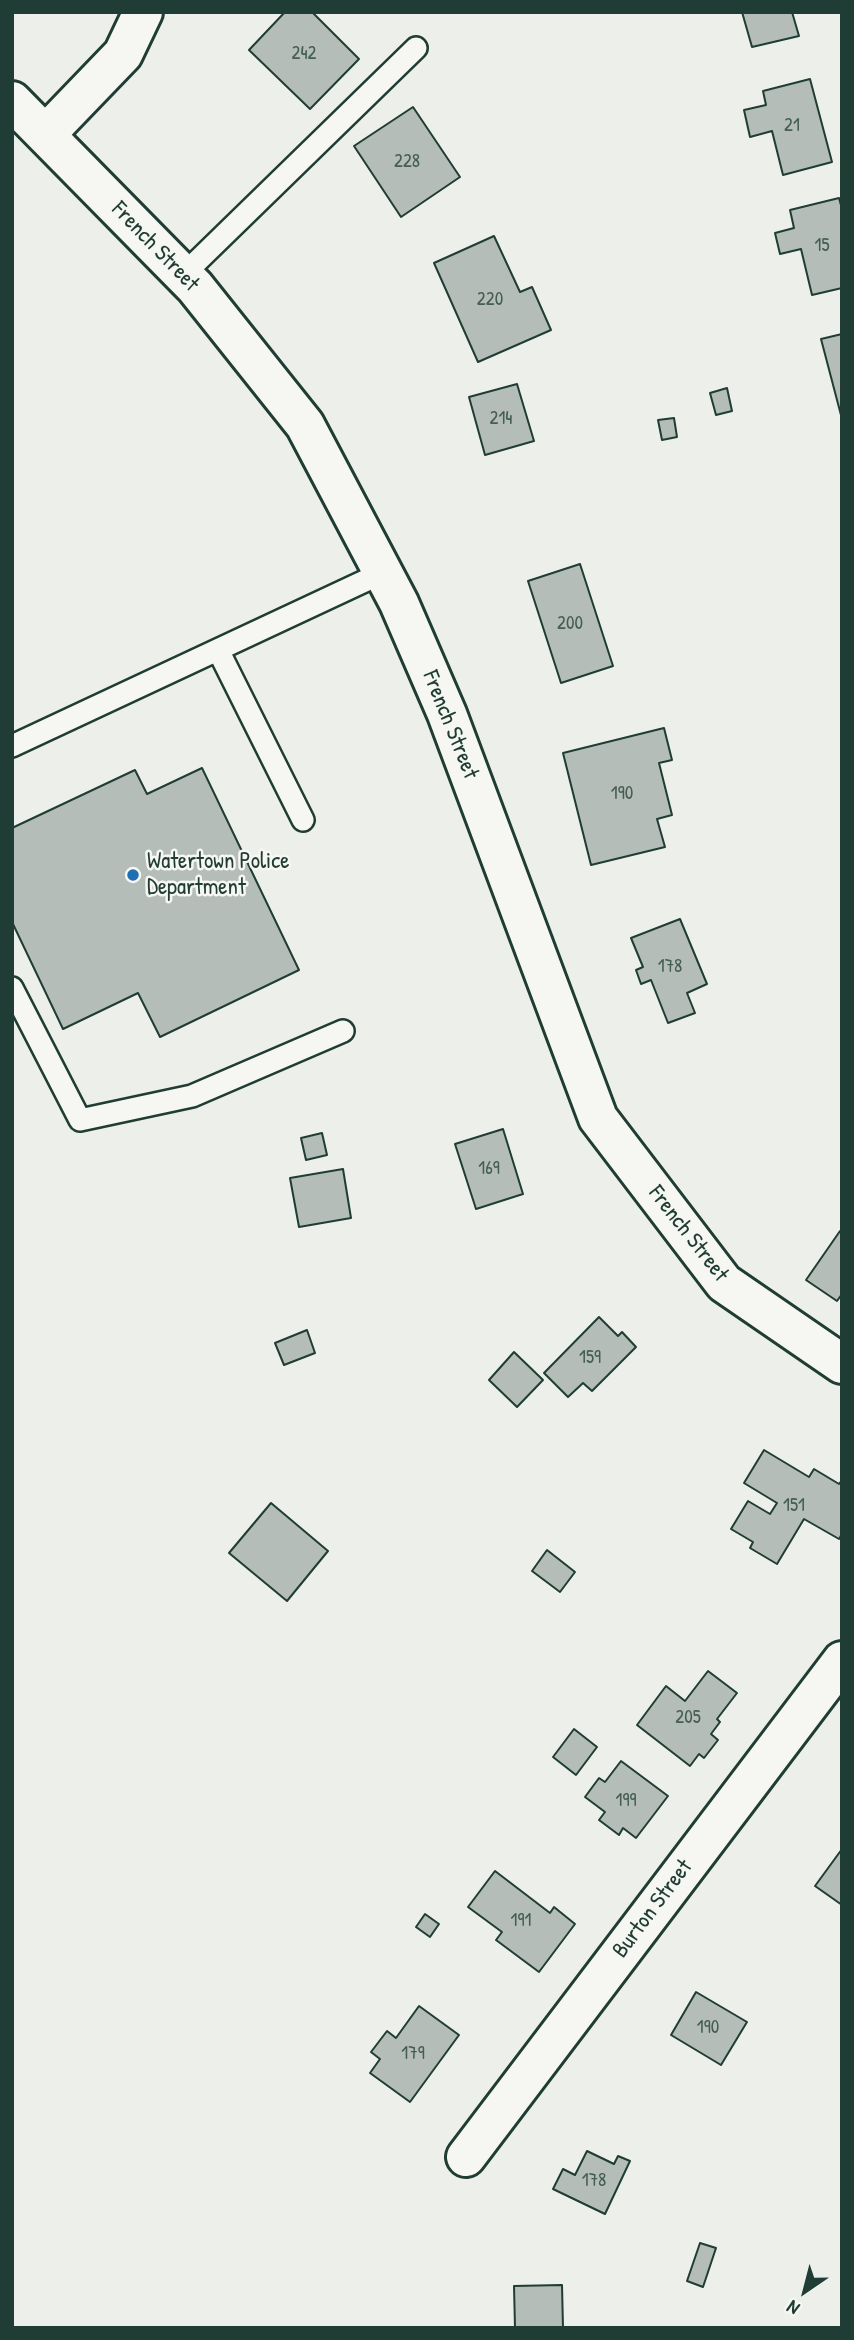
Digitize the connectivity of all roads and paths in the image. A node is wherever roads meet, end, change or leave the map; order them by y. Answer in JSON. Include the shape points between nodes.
{"nodes":[{"id":1,"x":143,"y":12,"type":"edge"},
{"id":2,"x":416,"y":48,"type":"dead end"},
{"id":3,"x":12,"y":101,"type":"edge"},
{"id":4,"x":46,"y":134,"type":"junction"},
{"id":5,"x":183,"y":275,"type":"junction"},
{"id":6,"x":384,"y":572,"type":"junction"},
{"id":7,"x":218,"y":650,"type":"junction"},
{"id":8,"x":12,"y":746,"type":"edge"},
{"id":9,"x":303,"y":820,"type":"dead end"},
{"id":10,"x":12,"y":988,"type":"edge"},
{"id":11,"x":342,"y":1031,"type":"dead end"},
{"id":12,"x":842,"y":1364,"type":"edge"},
{"id":13,"x":842,"y":1661,"type":"edge"},
{"id":14,"x":466,"y":2157,"type":"dead end"}],
"edges":[{"from":1,"to":4,"type":"street","via":[[123,54]]},
{"from":2,"to":5,"type":"lane"},
{"from":3,"to":4,"type":"street","name":"French Street"},
{"from":4,"to":5,"type":"street","name":"French Street"},
{"from":5,"to":6,"type":"street","name":"French Street","via":[[305,425]]},
{"from":6,"to":7,"type":"lane"},
{"from":6,"to":12,"type":"street","name":"French Street","via":[[447,714],[598,1118],[724,1283]]},
{"from":7,"to":8,"type":"lane"},
{"from":7,"to":9,"type":"lane"},
{"from":10,"to":11,"type":"lane","via":[[80,1121],[192,1096]]},
{"from":13,"to":14,"type":"street","name":"Burton Street"}]}
